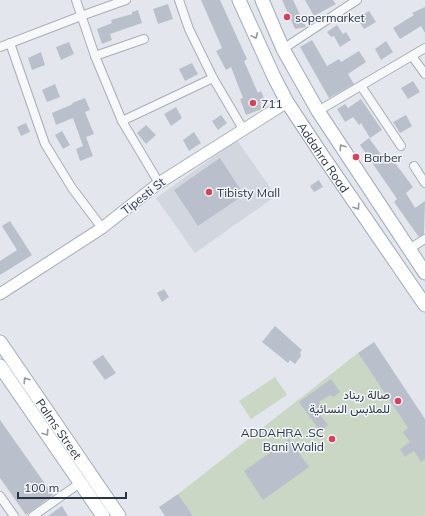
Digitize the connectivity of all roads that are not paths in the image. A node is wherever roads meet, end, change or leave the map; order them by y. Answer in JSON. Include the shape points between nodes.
{"nodes":[{"id":1,"x":76,"y":0,"type":"edge"},
{"id":2,"x":126,"y":0,"type":"edge"},
{"id":3,"x":179,"y":0,"type":"edge"},
{"id":4,"x":239,"y":0,"type":"edge"},
{"id":5,"x":262,"y":0,"type":"edge"},
{"id":6,"x":357,"y":0,"type":"edge"},
{"id":7,"x":81,"y":16,"type":"junction"},
{"id":8,"x":144,"y":39,"type":"dead end"},
{"id":9,"x":10,"y":43,"type":"junction"},
{"id":10,"x":0,"y":47,"type":"edge"},
{"id":11,"x":425,"y":48,"type":"edge"},
{"id":12,"x":283,"y":49,"type":"junction"},
{"id":13,"x":95,"y":56,"type":"junction"},
{"id":14,"x":412,"y":56,"type":"junction"},
{"id":15,"x":425,"y":74,"type":"edge"},
{"id":16,"x":213,"y":78,"type":"junction"},
{"id":17,"x":361,"y":86,"type":"junction"},
{"id":18,"x":287,"y":102,"type":"junction"},
{"id":19,"x":318,"y":111,"type":"junction"},
{"id":20,"x":122,"y":121,"type":"junction"},
{"id":21,"x":243,"y":129,"type":"junction"},
{"id":22,"x":401,"y":146,"type":"dead end"},
{"id":23,"x":414,"y":166,"type":"dead end"},
{"id":24,"x":159,"y":183,"type":"junction"},
{"id":25,"x":425,"y":183,"type":"edge"},
{"id":26,"x":102,"y":228,"type":"junction"},
{"id":27,"x":425,"y":239,"type":"edge"},
{"id":28,"x":410,"y":249,"type":"junction"},
{"id":29,"x":425,"y":273,"type":"edge"},
{"id":30,"x":0,"y":294,"type":"edge"},
{"id":31,"x":424,"y":301,"type":"edge"},
{"id":32,"x":0,"y":342,"type":"edge"},
{"id":33,"x":0,"y":366,"type":"edge"},
{"id":34,"x":80,"y":483,"type":"junction"},
{"id":35,"x":0,"y":496,"type":"edge"},
{"id":36,"x":14,"y":516,"type":"edge"},
{"id":37,"x":33,"y":516,"type":"edge"},
{"id":38,"x":103,"y":516,"type":"edge"},
{"id":39,"x":118,"y":516,"type":"edge"}],
"edges":[{"from":1,"to":7,"type":"street"},
{"from":2,"to":7,"type":"street"},
{"from":3,"to":16,"type":"street","via":[[189,29]]},
{"from":4,"to":18,"type":"main road","name":"Addahra Road","one_way":true},
{"from":5,"to":12,"type":"main road","name":"Addahra Road"},
{"from":6,"to":12,"type":"street"},
{"from":7,"to":9,"type":"street"},
{"from":7,"to":13,"type":"street"},
{"from":8,"to":13,"type":"street"},
{"from":9,"to":10,"type":"street"},
{"from":9,"to":26,"type":"street","via":[[45,144],[72,188]]},
{"from":11,"to":14,"type":"street"},
{"from":12,"to":19,"type":"main road","name":"Addahra Road"},
{"from":13,"to":20,"type":"street"},
{"from":14,"to":15,"type":"street"},
{"from":14,"to":17,"type":"street"},
{"from":16,"to":20,"type":"street"},
{"from":16,"to":21,"type":"street"},
{"from":17,"to":19,"type":"street"},
{"from":17,"to":22,"type":"street"},
{"from":18,"to":21,"type":"main road","name":"Tipesti St"},
{"from":18,"to":31,"type":"main road","name":"Addahra Road","one_way":true},
{"from":28,"to":19,"type":"main road","name":"Addahra Road","one_way":true},
{"from":20,"to":24,"type":"street"},
{"from":21,"to":24,"type":"main road","name":"Tipesti St"},
{"from":23,"to":25,"type":"street"},
{"from":24,"to":26,"type":"main road","name":"Tipesti St"},
{"from":26,"to":30,"type":"main road","name":"Tipesti St"},
{"from":27,"to":28,"type":"street"},
{"from":28,"to":29,"type":"main road","name":"Addahra Road"},
{"from":39,"to":32,"type":"main road","name":"Palms Street","one_way":true},
{"from":33,"to":34,"type":"main road","name":"Palms Street","one_way":true},
{"from":34,"to":37,"type":"street"},
{"from":34,"to":38,"type":"main road","name":"Palms Street"},
{"from":35,"to":36,"type":"street"}]}
